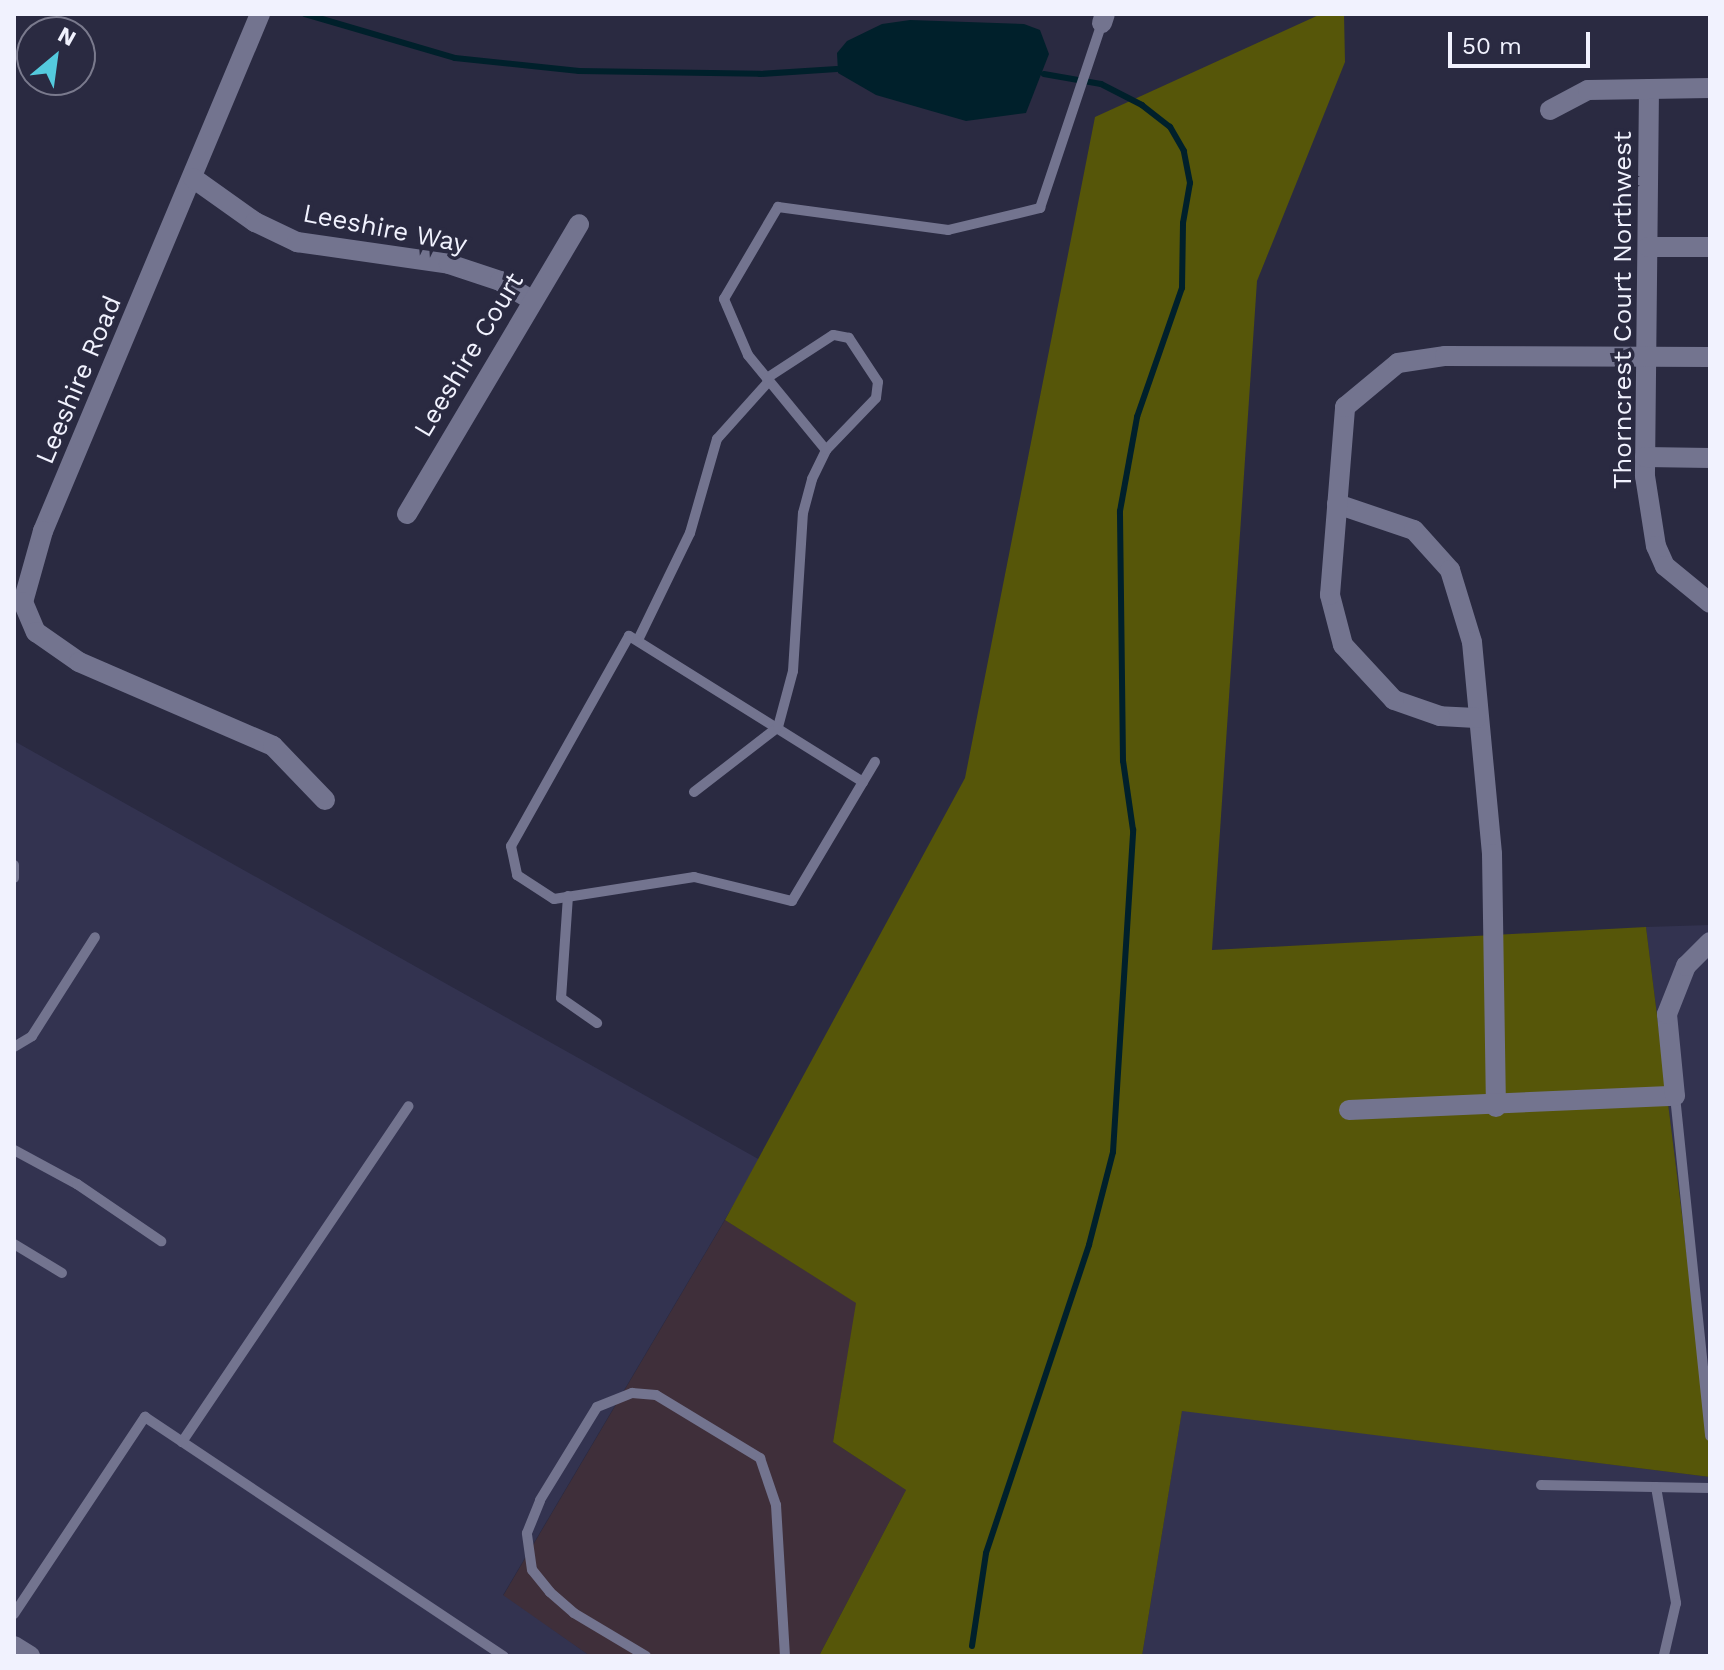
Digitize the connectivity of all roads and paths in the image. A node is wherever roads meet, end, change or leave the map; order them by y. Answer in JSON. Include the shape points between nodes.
{"nodes":[{"id":1,"x":260,"y":14,"type":"edge"},
{"id":2,"x":1103,"y":19,"type":"edge"},
{"id":3,"x":1710,"y":88,"type":"edge"},
{"id":4,"x":1649,"y":89,"type":"junction"},
{"id":5,"x":1550,"y":110,"type":"dead end"},
{"id":6,"x":193,"y":178,"type":"junction"},
{"id":7,"x":579,"y":224,"type":"dead end"},
{"id":8,"x":1648,"y":247,"type":"junction"},
{"id":9,"x":1710,"y":247,"type":"edge"},
{"id":10,"x":530,"y":299,"type":"junction"},
{"id":11,"x":1710,"y":357,"type":"edge"},
{"id":12,"x":1647,"y":359,"type":"junction"},
{"id":13,"x":768,"y":380,"type":"junction"},
{"id":14,"x":826,"y":450,"type":"junction"},
{"id":15,"x":1645,"y":457,"type":"junction"},
{"id":16,"x":1710,"y":458,"type":"edge"},
{"id":17,"x":1337,"y":504,"type":"junction"},
{"id":18,"x":407,"y":514,"type":"dead end"},
{"id":19,"x":1710,"y":603,"type":"edge"},
{"id":20,"x":634,"y":638,"type":"junction"},
{"id":21,"x":1476,"y":718,"type":"junction"},
{"id":22,"x":778,"y":727,"type":"junction"},
{"id":23,"x":875,"y":762,"type":"dead end"},
{"id":24,"x":863,"y":782,"type":"junction"},
{"id":25,"x":694,"y":792,"type":"dead end"},
{"id":26,"x":325,"y":800,"type":"dead end"},
{"id":27,"x":14,"y":865,"type":"edge"},
{"id":28,"x":14,"y":878,"type":"edge"},
{"id":29,"x":568,"y":896,"type":"junction"},
{"id":30,"x":95,"y":937,"type":"dead end"},
{"id":31,"x":1710,"y":942,"type":"edge"},
{"id":32,"x":597,"y":1023,"type":"dead end"},
{"id":33,"x":14,"y":1047,"type":"edge"},
{"id":34,"x":1675,"y":1096,"type":"junction"},
{"id":35,"x":409,"y":1106,"type":"dead end"},
{"id":36,"x":1496,"y":1107,"type":"junction"},
{"id":37,"x":1349,"y":1110,"type":"dead end"},
{"id":38,"x":14,"y":1150,"type":"edge"},
{"id":39,"x":161,"y":1241,"type":"dead end"},
{"id":40,"x":14,"y":1244,"type":"edge"},
{"id":41,"x":62,"y":1273,"type":"dead end"},
{"id":42,"x":1710,"y":1436,"type":"edge"},
{"id":43,"x":182,"y":1442,"type":"junction"},
{"id":44,"x":1541,"y":1485,"type":"dead end"},
{"id":45,"x":1656,"y":1487,"type":"junction"},
{"id":46,"x":1710,"y":1488,"type":"edge"},
{"id":47,"x":14,"y":1614,"type":"edge"},
{"id":48,"x":14,"y":1646,"type":"edge"},
{"id":49,"x":1664,"y":1655,"type":"edge"},
{"id":50,"x":30,"y":1656,"type":"edge"},
{"id":51,"x":504,"y":1656,"type":"edge"},
{"id":52,"x":646,"y":1656,"type":"edge"},
{"id":53,"x":785,"y":1656,"type":"edge"}],
"edges":[{"from":1,"to":6,"type":"street","name":"Leeshire Road"},
{"from":2,"to":13,"type":"lane","via":[[1040,208],[948,230],[778,207],[724,299],[748,355]]},
{"from":3,"to":4,"type":"street"},
{"from":4,"to":5,"type":"street","via":[[1588,90]]},
{"from":4,"to":8,"type":"street","name":"Thorncrest Court Northwest"},
{"from":6,"to":10,"type":"street","name":"Leeshire Way","via":[[255,222],[297,242],[449,264],[500,281]]},
{"from":6,"to":26,"type":"street","name":"Leeshire Road","via":[[43,531],[23,602],[36,632],[79,662],[273,746]]},
{"from":7,"to":10,"type":"street","name":"Leeshire Court"},
{"from":8,"to":9,"type":"street"},
{"from":8,"to":12,"type":"street","name":"Thorncrest Court Northwest"},
{"from":10,"to":18,"type":"street","name":"Leeshire Court"},
{"from":11,"to":12,"type":"street"},
{"from":12,"to":15,"type":"street","name":"Thorncrest Court Northwest"},
{"from":12,"to":17,"type":"street","via":[[1445,356],[1398,363],[1345,407]]},
{"from":13,"to":14,"type":"lane"},
{"from":13,"to":14,"type":"lane","via":[[833,335],[849,338],[857,347],[878,382],[876,398]]},
{"from":13,"to":20,"type":"lane","via":[[717,439],[690,533]]},
{"from":14,"to":22,"type":"lane","via":[[803,513],[793,671]]},
{"from":15,"to":16,"type":"street"},
{"from":15,"to":19,"type":"street","name":"Thorncrest Court Northwest","via":[[1656,546],[1665,566]]},
{"from":17,"to":21,"type":"street","via":[[1414,530],[1450,570],[1472,642]]},
{"from":17,"to":21,"type":"street","via":[[1330,595],[1343,645],[1394,700],[1440,716]]},
{"from":20,"to":22,"type":"lane"},
{"from":20,"to":29,"type":"lane","via":[[511,846],[517,875],[554,899]]},
{"from":21,"to":36,"type":"street","via":[[1492,854]]},
{"from":22,"to":24,"type":"lane"},
{"from":22,"to":25,"type":"lane"},
{"from":23,"to":24,"type":"lane"},
{"from":24,"to":29,"type":"lane","via":[[792,901],[694,877]]},
{"from":27,"to":28,"type":"lane"},
{"from":29,"to":32,"type":"lane","via":[[561,998]]},
{"from":30,"to":33,"type":"lane","via":[[32,1036]]},
{"from":31,"to":34,"type":"street","via":[[1686,966],[1667,1014]]},
{"from":34,"to":36,"type":"street"},
{"from":34,"to":42,"type":"lane"},
{"from":35,"to":43,"type":"lane"},
{"from":36,"to":37,"type":"street"},
{"from":38,"to":39,"type":"lane","via":[[77,1184]]},
{"from":40,"to":41,"type":"lane"},
{"from":43,"to":47,"type":"lane","via":[[145,1417]]},
{"from":43,"to":51,"type":"lane"},
{"from":44,"to":45,"type":"lane"},
{"from":45,"to":46,"type":"lane"},
{"from":45,"to":49,"type":"lane","via":[[1676,1603]]},
{"from":48,"to":50,"type":"street"},
{"from":52,"to":53,"type":"lane","via":[[574,1613],[532,1570],[527,1533],[540,1500],[597,1407],[632,1393],[656,1395],[760,1458],[771,1478]]}]}
